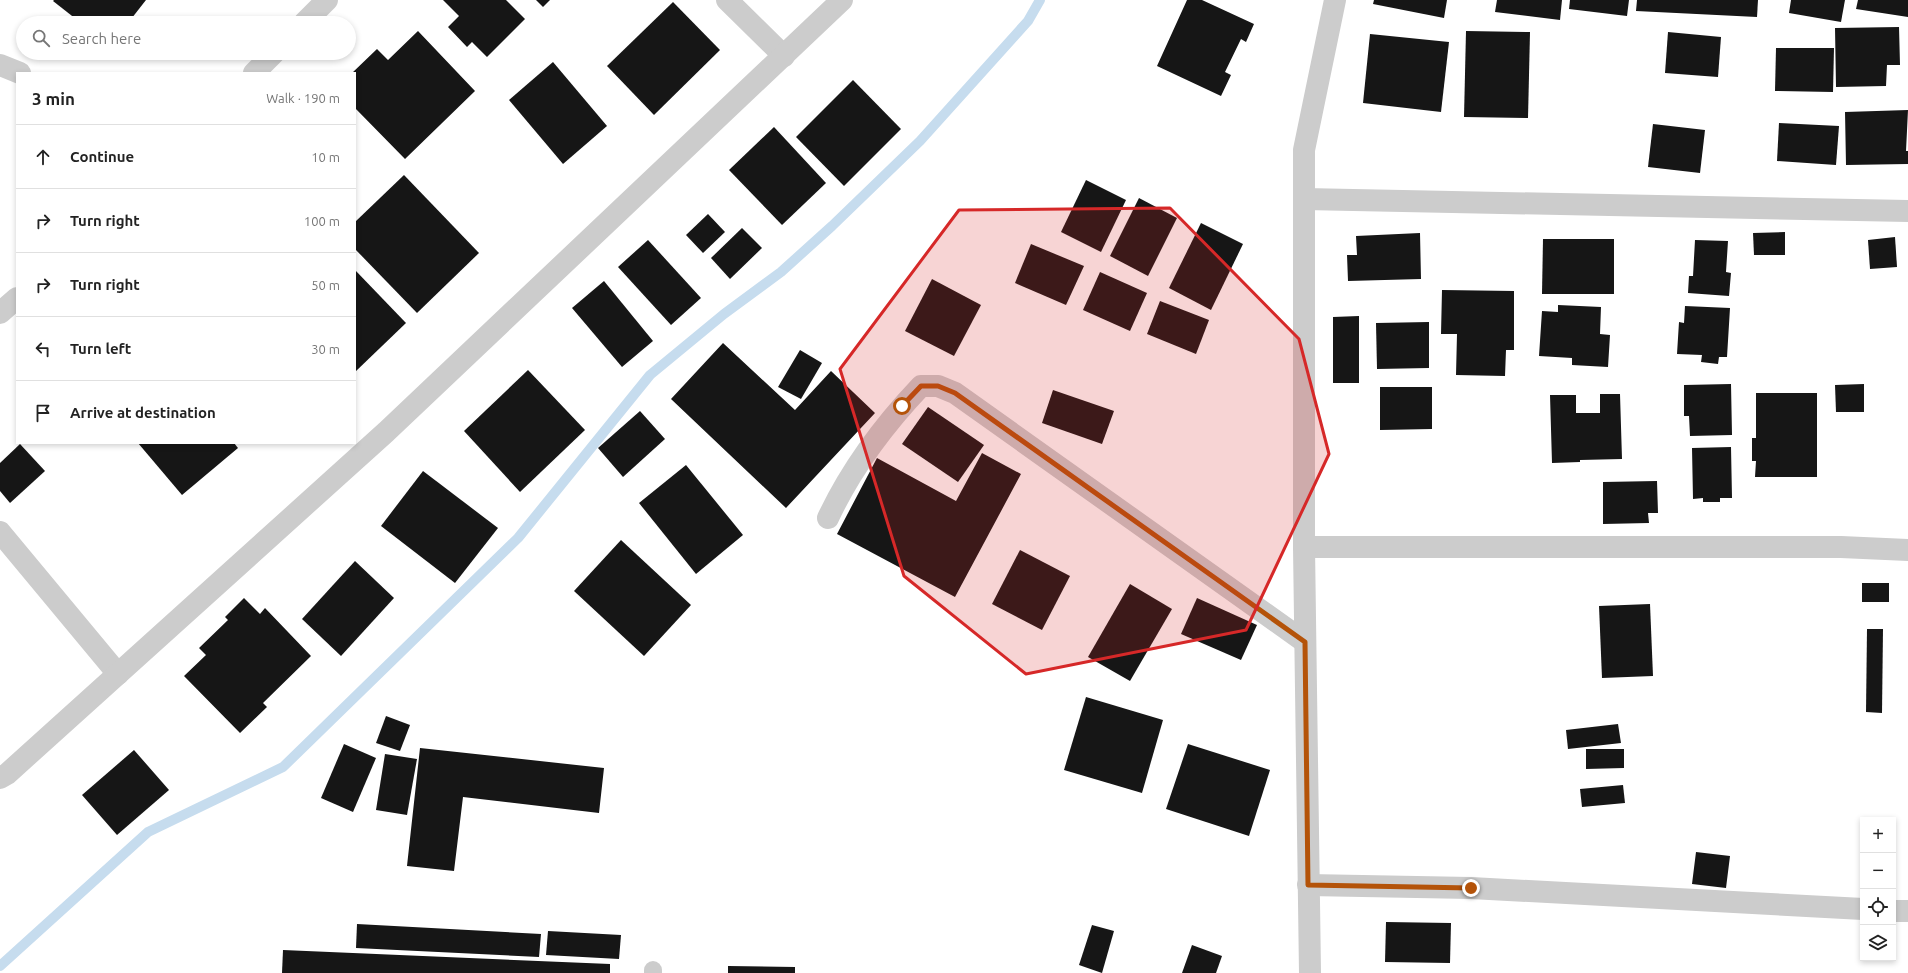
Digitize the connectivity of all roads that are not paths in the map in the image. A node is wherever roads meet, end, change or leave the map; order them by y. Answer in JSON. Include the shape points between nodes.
{"nodes":[{"id":1,"x":327,"y":0,"type":"edge"},
{"id":2,"x":727,"y":0,"type":"edge"},
{"id":3,"x":842,"y":0,"type":"edge"},
{"id":4,"x":1335,"y":0,"type":"edge"},
{"id":5,"x":311,"y":16,"type":"edge"},
{"id":6,"x":784,"y":56,"type":"junction"},
{"id":7,"x":267,"y":60,"type":"edge"},
{"id":8,"x":0,"y":64,"type":"edge"},
{"id":9,"x":18,"y":72,"type":"edge"},
{"id":10,"x":255,"y":72,"type":"edge"},
{"id":11,"x":1304,"y":199,"type":"junction"},
{"id":12,"x":1908,"y":211,"type":"edge"},
{"id":13,"x":16,"y":299,"type":"edge"},
{"id":14,"x":0,"y":314,"type":"edge"},
{"id":15,"x":828,"y":518,"type":"dead end"},
{"id":16,"x":0,"y":532,"type":"edge"},
{"id":17,"x":1304,"y":547,"type":"junction"},
{"id":18,"x":1908,"y":550,"type":"edge"},
{"id":19,"x":1305,"y":642,"type":"junction"},
{"id":20,"x":118,"y":674,"type":"junction"},
{"id":21,"x":0,"y":778,"type":"edge"},
{"id":22,"x":1308,"y":885,"type":"junction"},
{"id":23,"x":1860,"y":909,"type":"edge"},
{"id":24,"x":1896,"y":911,"type":"edge"},
{"id":25,"x":1908,"y":911,"type":"edge"},
{"id":26,"x":1310,"y":973,"type":"edge"}],
"edges":[{"from":1,"to":5,"type":"street"},
{"from":2,"to":6,"type":"street"},
{"from":3,"to":6,"type":"street"},
{"from":4,"to":11,"type":"street","via":[[1304,150]]},
{"from":6,"to":20,"type":"street","via":[[386,432]]},
{"from":7,"to":10,"type":"street"},
{"from":8,"to":9,"type":"street"},
{"from":11,"to":12,"type":"street"},
{"from":11,"to":17,"type":"street"},
{"from":13,"to":14,"type":"street"},
{"from":15,"to":19,"type":"street","via":[[843,488],[902,406],[921,386],[938,386],[955,393]]},
{"from":16,"to":20,"type":"street"},
{"from":17,"to":18,"type":"street","via":[[1841,547]]},
{"from":17,"to":19,"type":"street"},
{"from":19,"to":22,"type":"street"},
{"from":20,"to":21,"type":"street"},
{"from":22,"to":23,"type":"street","via":[[1471,888]]},
{"from":22,"to":26,"type":"street"},
{"from":24,"to":25,"type":"street"}]}
